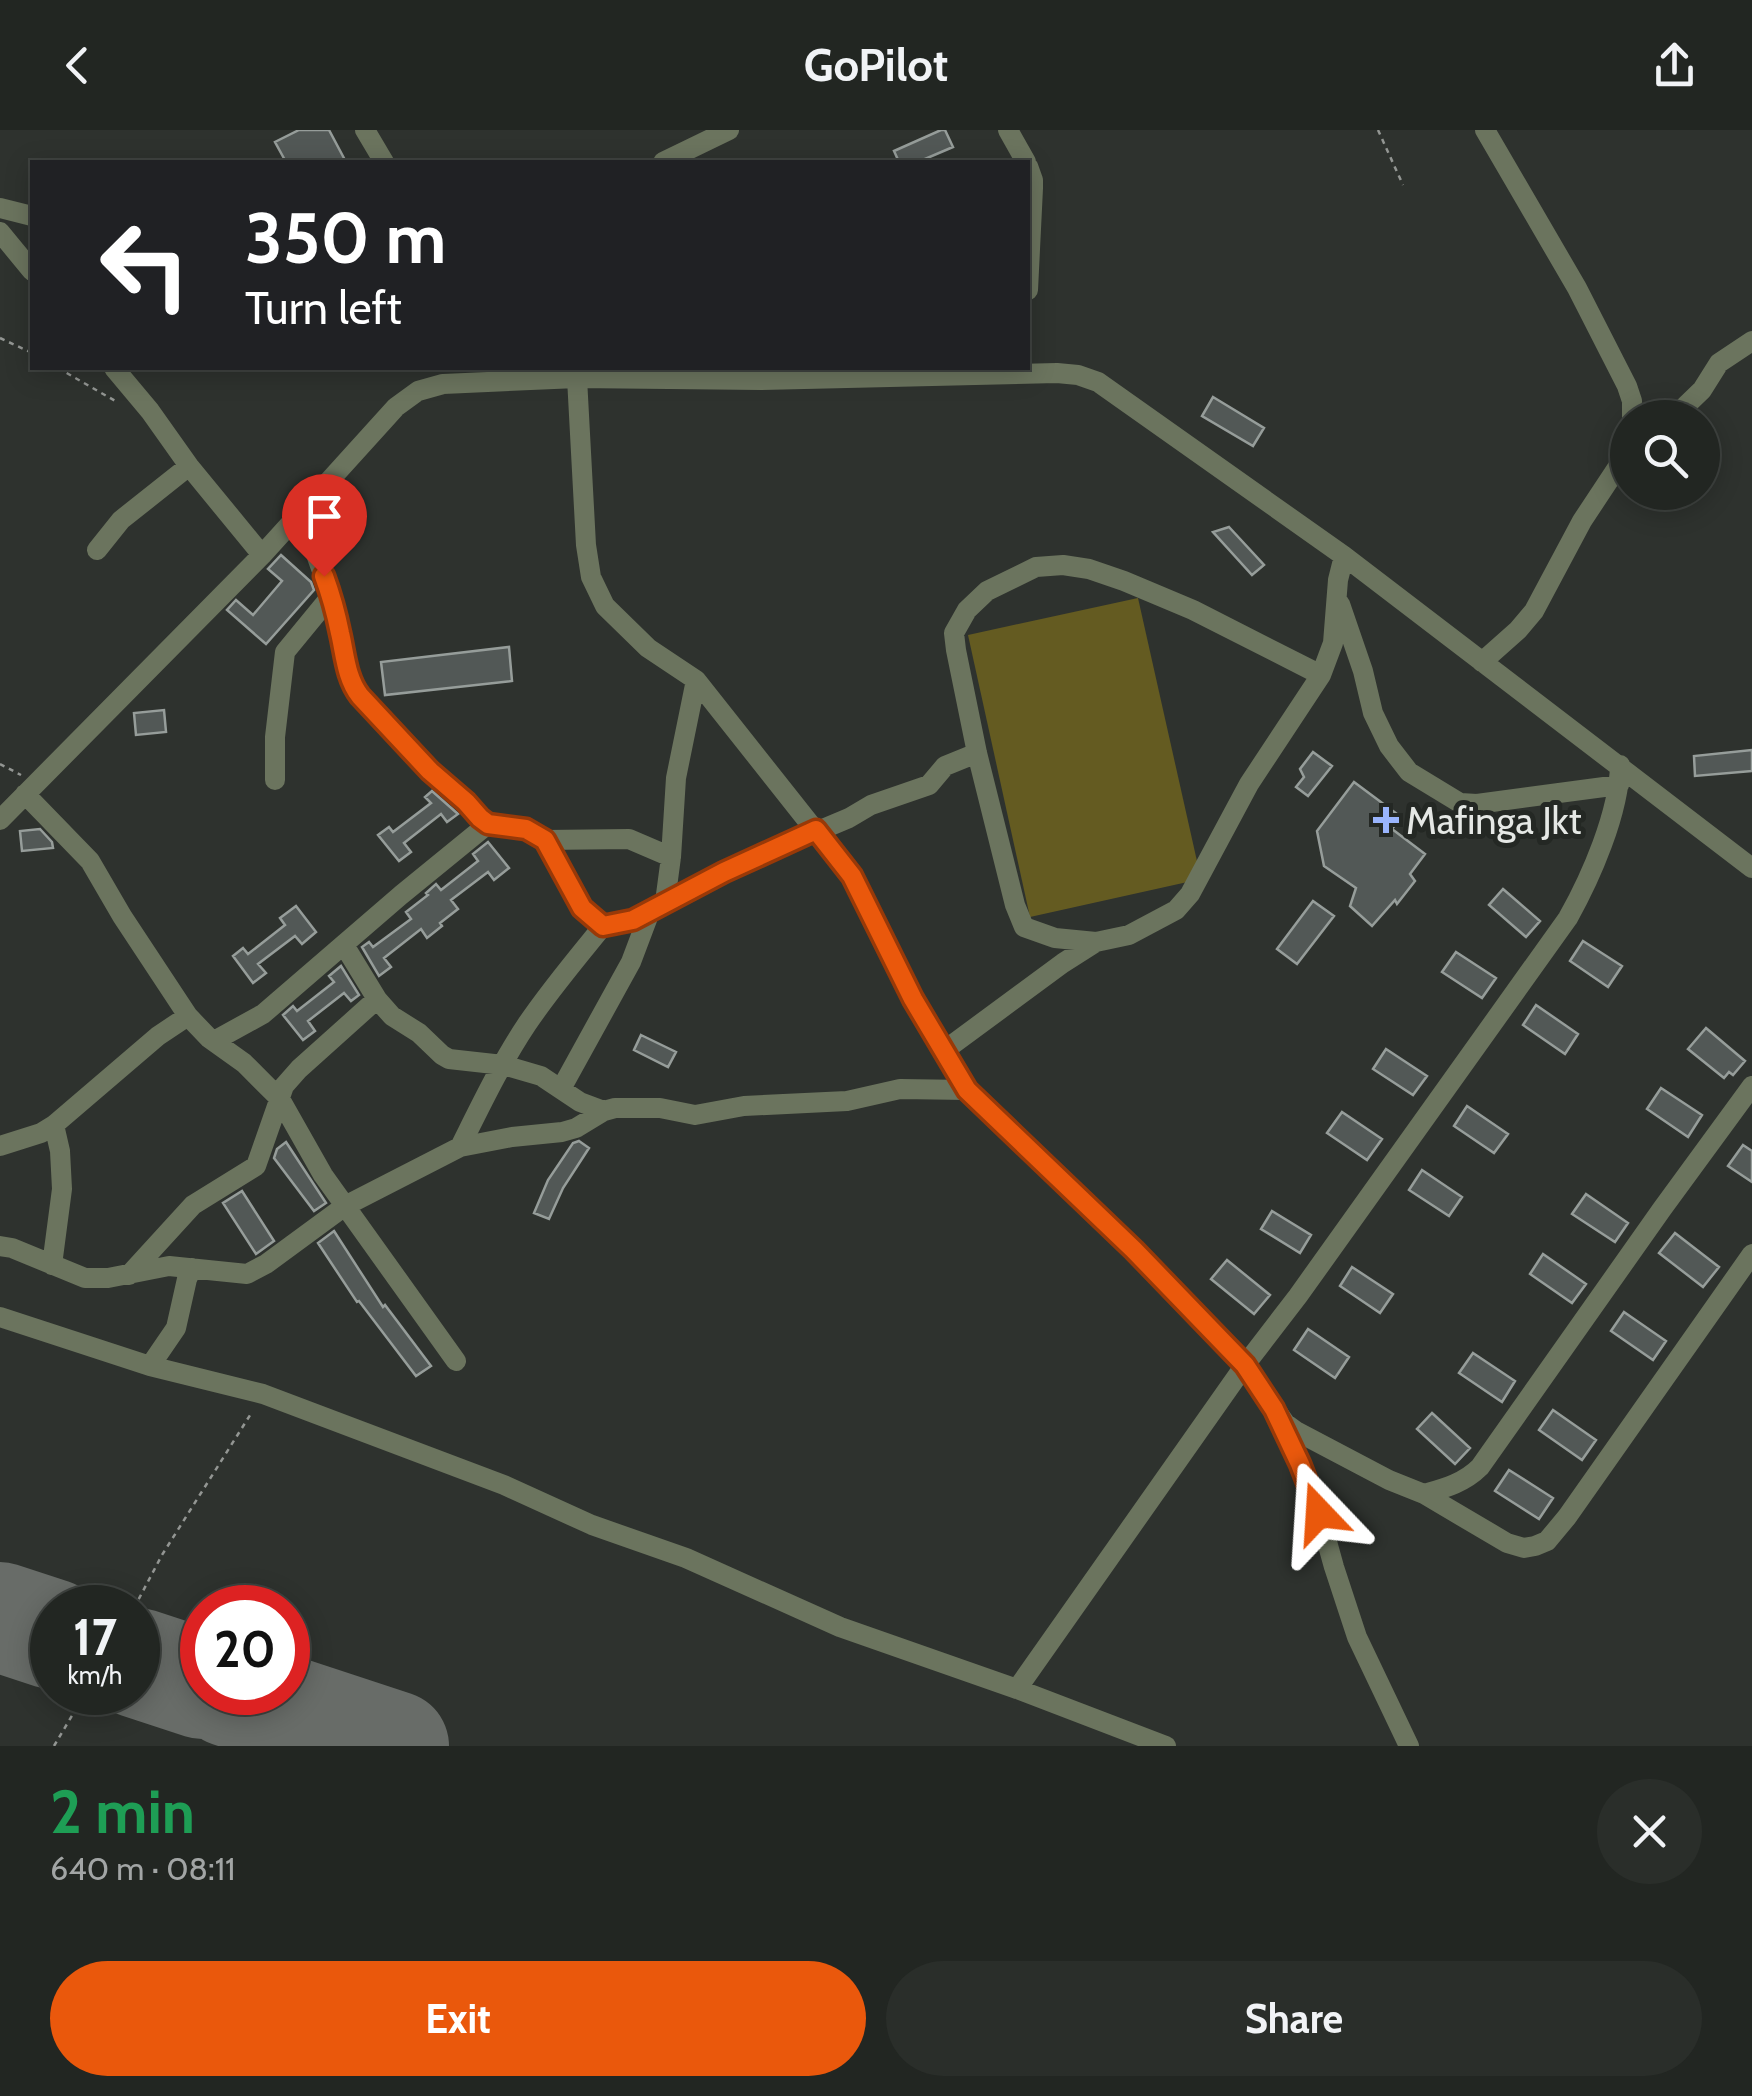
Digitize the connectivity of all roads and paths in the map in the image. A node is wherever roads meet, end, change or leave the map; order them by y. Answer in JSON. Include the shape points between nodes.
{"nodes":[{"id":1,"x":365,"y":130,"type":"edge"},
{"id":2,"x":729,"y":130,"type":"edge"},
{"id":3,"x":1008,"y":130,"type":"edge"},
{"id":4,"x":1378,"y":130,"type":"edge"},
{"id":5,"x":1485,"y":130,"type":"edge"},
{"id":6,"x":383,"y":160,"type":"edge"},
{"id":7,"x":667,"y":160,"type":"edge"},
{"id":8,"x":1025,"y":160,"type":"edge"},
{"id":9,"x":1030,"y":172,"type":"edge"},
{"id":10,"x":1404,"y":185,"type":"dead end"},
{"id":11,"x":0,"y":208,"type":"edge"},
{"id":12,"x":30,"y":216,"type":"edge"},
{"id":13,"x":0,"y":232,"type":"edge"},
{"id":14,"x":1030,"y":249,"type":"edge"},
{"id":15,"x":30,"y":269,"type":"edge"},
{"id":16,"x":0,"y":338,"type":"edge"},
{"id":17,"x":1752,"y":341,"type":"edge"},
{"id":18,"x":30,"y":352,"type":"edge"},
{"id":19,"x":61,"y":370,"type":"edge"},
{"id":20,"x":116,"y":370,"type":"edge"},
{"id":21,"x":1023,"y":371,"type":"edge"},
{"id":22,"x":757,"y":374,"type":"edge"},
{"id":23,"x":576,"y":378,"type":"junction"},
{"id":24,"x":1632,"y":400,"type":"edge"},
{"id":25,"x":1692,"y":400,"type":"edge"},
{"id":26,"x":150,"y":411,"type":"junction"},
{"id":27,"x":189,"y":466,"type":"junction"},
{"id":28,"x":1610,"y":481,"type":"edge"},
{"id":29,"x":308,"y":505,"type":"junction"},
{"id":30,"x":96,"y":550,"type":"dead end"},
{"id":31,"x":262,"y":554,"type":"junction"},
{"id":32,"x":1344,"y":556,"type":"junction"},
{"id":33,"x":332,"y":596,"type":"junction"},
{"id":34,"x":1337,"y":597,"type":"junction"},
{"id":35,"x":1482,"y":662,"type":"junction"},
{"id":36,"x":1321,"y":675,"type":"junction"},
{"id":37,"x":696,"y":680,"type":"junction"},
{"id":38,"x":977,"y":753,"type":"junction"},
{"id":39,"x":0,"y":764,"type":"edge"},
{"id":40,"x":1620,"y":775,"type":"junction"},
{"id":41,"x":275,"y":780,"type":"dead end"},
{"id":42,"x":30,"y":789,"type":"junction"},
{"id":43,"x":0,"y":820,"type":"edge"},
{"id":44,"x":488,"y":824,"type":"junction"},
{"id":45,"x":816,"y":830,"type":"junction"},
{"id":46,"x":545,"y":840,"type":"junction"},
{"id":47,"x":671,"y":857,"type":"junction"},
{"id":48,"x":1752,"y":868,"type":"edge"},
{"id":49,"x":658,"y":905,"type":"junction"},
{"id":50,"x":603,"y":926,"type":"junction"},
{"id":51,"x":1096,"y":942,"type":"junction"},
{"id":52,"x":344,"y":945,"type":"junction"},
{"id":53,"x":376,"y":998,"type":"junction"},
{"id":54,"x":188,"y":1016,"type":"junction"},
{"id":55,"x":214,"y":1042,"type":"junction"},
{"id":56,"x":945,"y":1050,"type":"junction"},
{"id":57,"x":503,"y":1065,"type":"junction"},
{"id":58,"x":1752,"y":1086,"type":"edge"},
{"id":59,"x":561,"y":1089,"type":"junction"},
{"id":60,"x":967,"y":1090,"type":"junction"},
{"id":61,"x":280,"y":1100,"type":"junction"},
{"id":62,"x":604,"y":1112,"type":"junction"},
{"id":63,"x":54,"y":1126,"type":"junction"},
{"id":64,"x":0,"y":1146,"type":"edge"},
{"id":65,"x":460,"y":1146,"type":"junction"},
{"id":66,"x":345,"y":1206,"type":"junction"},
{"id":67,"x":0,"y":1246,"type":"edge"},
{"id":68,"x":1752,"y":1254,"type":"edge"},
{"id":69,"x":52,"y":1265,"type":"junction"},
{"id":70,"x":192,"y":1268,"type":"junction"},
{"id":71,"x":129,"y":1275,"type":"junction"},
{"id":72,"x":0,"y":1317,"type":"edge"},
{"id":73,"x":456,"y":1360,"type":"dead end"},
{"id":74,"x":1245,"y":1365,"type":"junction"},
{"id":75,"x":150,"y":1366,"type":"junction"},
{"id":76,"x":263,"y":1394,"type":"junction"},
{"id":77,"x":1274,"y":1409,"type":"junction"},
{"id":78,"x":1424,"y":1494,"type":"junction"},
{"id":79,"x":146,"y":1585,"type":"edge"},
{"id":80,"x":1018,"y":1689,"type":"junction"},
{"id":81,"x":72,"y":1715,"type":"edge"},
{"id":82,"x":54,"y":1746,"type":"edge"},
{"id":83,"x":1166,"y":1746,"type":"edge"},
{"id":84,"x":1408,"y":1746,"type":"edge"}],
"edges":[{"from":1,"to":6,"type":"street"},
{"from":2,"to":7,"type":"street"},
{"from":3,"to":8,"type":"street"},
{"from":4,"to":10,"type":"path"},
{"from":5,"to":24,"type":"street","via":[[1577,288]]},
{"from":9,"to":14,"type":"street"},
{"from":11,"to":12,"type":"street"},
{"from":13,"to":15,"type":"street"},
{"from":16,"to":18,"type":"path"},
{"from":17,"to":25,"type":"street","via":[[1719,363]]},
{"from":19,"to":26,"type":"path","via":[[112,400]]},
{"from":20,"to":26,"type":"street"},
{"from":21,"to":22,"type":"street"},
{"from":21,"to":32,"type":"street","via":[[1098,382]]},
{"from":22,"to":23,"type":"street"},
{"from":23,"to":29,"type":"street","via":[[418,391]]},
{"from":23,"to":37,"type":"street","via":[[591,577],[605,606],[648,648]]},
{"from":26,"to":27,"type":"street"},
{"from":27,"to":30,"type":"street","via":[[121,520]]},
{"from":27,"to":31,"type":"street"},
{"from":28,"to":35,"type":"street","via":[[1534,610]]},
{"from":29,"to":31,"type":"street"},
{"from":29,"to":33,"type":"street"},
{"from":31,"to":42,"type":"street"},
{"from":32,"to":34,"type":"street"},
{"from":32,"to":35,"type":"street"},
{"from":33,"to":41,"type":"street","via":[[285,652]]},
{"from":33,"to":44,"type":"street","via":[[354,688]]},
{"from":34,"to":36,"type":"street","via":[[1333,643]]},
{"from":34,"to":40,"type":"street","via":[[1389,746],[1408,772],[1444,796],[1460,803],[1501,802]]},
{"from":35,"to":40,"type":"street"},
{"from":36,"to":38,"type":"street","via":[[1124,581],[1036,566],[987,591],[954,634]]},
{"from":36,"to":51,"type":"street","via":[[1249,784],[1190,894],[1176,910],[1129,935]]},
{"from":37,"to":45,"type":"street"},
{"from":37,"to":47,"type":"street","via":[[676,778]]},
{"from":38,"to":45,"type":"street","via":[[944,766],[929,786]]},
{"from":38,"to":51,"type":"street","via":[[1024,927]]},
{"from":39,"to":42,"type":"path"},
{"from":40,"to":48,"type":"street"},
{"from":40,"to":74,"type":"street","via":[[1591,878],[1568,918]]},
{"from":42,"to":43,"type":"street"},
{"from":42,"to":54,"type":"street","via":[[90,862]]},
{"from":44,"to":46,"type":"street","via":[[526,829]]},
{"from":44,"to":52,"type":"street"},
{"from":45,"to":49,"type":"street"},
{"from":45,"to":56,"type":"street","via":[[852,876]]},
{"from":46,"to":47,"type":"street","via":[[635,840]]},
{"from":46,"to":50,"type":"street","via":[[582,908]]},
{"from":47,"to":49,"type":"street"},
{"from":49,"to":50,"type":"street","via":[[633,920]]},
{"from":49,"to":59,"type":"street"},
{"from":50,"to":57,"type":"street"},
{"from":51,"to":56,"type":"street"},
{"from":52,"to":53,"type":"street"},
{"from":52,"to":55,"type":"street","via":[[263,1014]]},
{"from":53,"to":57,"type":"street","via":[[449,1059]]},
{"from":53,"to":61,"type":"street","via":[[299,1069]]},
{"from":54,"to":55,"type":"street"},
{"from":54,"to":63,"type":"street"},
{"from":55,"to":61,"type":"street"},
{"from":56,"to":60,"type":"street"},
{"from":57,"to":59,"type":"street"},
{"from":57,"to":65,"type":"street"},
{"from":58,"to":78,"type":"street","via":[[1480,1468],[1458,1484]]},
{"from":59,"to":62,"type":"street"},
{"from":60,"to":62,"type":"street","via":[[900,1089],[695,1116],[645,1108]]},
{"from":60,"to":74,"type":"street"},
{"from":61,"to":66,"type":"street"},
{"from":61,"to":71,"type":"street","via":[[256,1166],[194,1206]]},
{"from":62,"to":65,"type":"street","via":[[562,1132]]},
{"from":63,"to":64,"type":"street"},
{"from":63,"to":69,"type":"street","via":[[62,1190]]},
{"from":65,"to":66,"type":"street"},
{"from":66,"to":70,"type":"street","via":[[255,1271]]},
{"from":66,"to":73,"type":"street"},
{"from":67,"to":69,"type":"street"},
{"from":68,"to":78,"type":"street","via":[[1546,1541],[1524,1548],[1506,1543]]},
{"from":69,"to":71,"type":"street","via":[[85,1278]]},
{"from":70,"to":71,"type":"street"},
{"from":70,"to":75,"type":"street","via":[[176,1328]]},
{"from":72,"to":75,"type":"street"},
{"from":74,"to":77,"type":"street"},
{"from":74,"to":80,"type":"street"},
{"from":75,"to":76,"type":"street"},
{"from":76,"to":79,"type":"path"},
{"from":76,"to":80,"type":"street","via":[[686,1558],[840,1627]]},
{"from":77,"to":78,"type":"street","via":[[1296,1431]]},
{"from":77,"to":84,"type":"street","via":[[1314,1495],[1357,1637]]},
{"from":80,"to":83,"type":"street"},
{"from":81,"to":82,"type":"path"}]}
